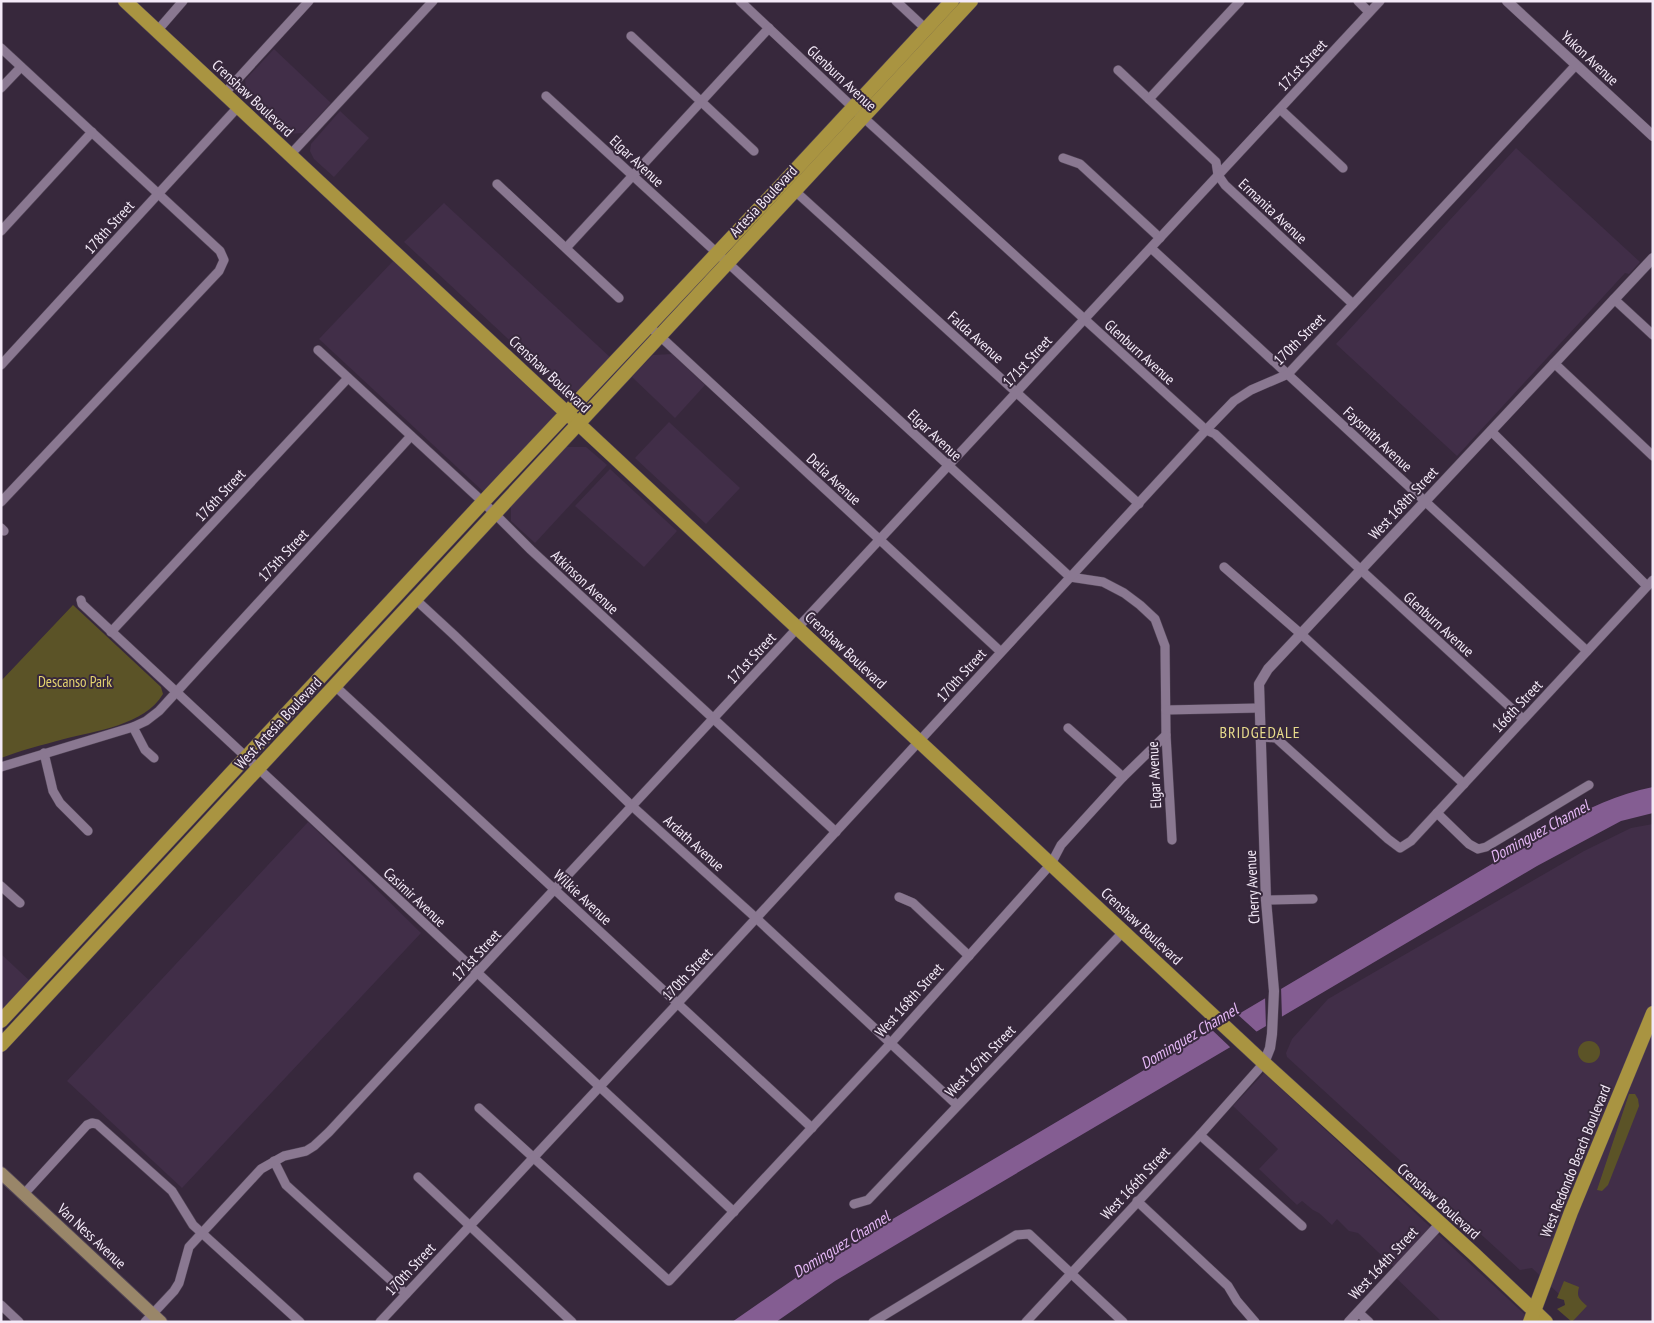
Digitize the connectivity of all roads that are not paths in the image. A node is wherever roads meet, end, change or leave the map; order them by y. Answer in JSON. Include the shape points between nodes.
{"nodes":[{"id":1,"x":125,"y":1,"type":"edge"},
{"id":2,"x":183,"y":1,"type":"edge"},
{"id":3,"x":309,"y":1,"type":"edge"},
{"id":4,"x":433,"y":1,"type":"edge"},
{"id":5,"x":740,"y":1,"type":"edge"},
{"id":6,"x":896,"y":1,"type":"edge"},
{"id":7,"x":952,"y":1,"type":"edge"},
{"id":8,"x":971,"y":1,"type":"edge"},
{"id":9,"x":1240,"y":1,"type":"edge"},
{"id":10,"x":1358,"y":1,"type":"edge"},
{"id":11,"x":1380,"y":1,"type":"edge"},
{"id":12,"x":1507,"y":1,"type":"edge"},
{"id":13,"x":1369,"y":12,"type":"junction"},
{"id":14,"x":770,"y":28,"type":"junction"},
{"id":15,"x":926,"y":29,"type":"junction"},
{"id":16,"x":157,"y":31,"type":"junction"},
{"id":17,"x":631,"y":36,"type":"dead end"},
{"id":18,"x":1,"y":48,"type":"edge"},
{"id":19,"x":1575,"y":66,"type":"junction"},
{"id":20,"x":21,"y":67,"type":"junction"},
{"id":21,"x":1118,"y":70,"type":"dead end"},
{"id":22,"x":1,"y":88,"type":"edge"},
{"id":23,"x":224,"y":94,"type":"junction"},
{"id":24,"x":546,"y":96,"type":"dead end"},
{"id":25,"x":1149,"y":99,"type":"junction"},
{"id":26,"x":701,"y":102,"type":"junction"},
{"id":27,"x":238,"y":107,"type":"junction"},
{"id":28,"x":1280,"y":110,"type":"junction"},
{"id":29,"x":858,"y":112,"type":"junction"},
{"id":30,"x":92,"y":132,"type":"junction"},
{"id":31,"x":1653,"y":136,"type":"edge"},
{"id":32,"x":754,"y":151,"type":"dead end"},
{"id":33,"x":290,"y":155,"type":"junction"},
{"id":34,"x":1064,"y":158,"type":"dead end"},
{"id":35,"x":1343,"y":168,"type":"dead end"},
{"id":36,"x":1218,"y":175,"type":"junction"},
{"id":37,"x":632,"y":176,"type":"junction"},
{"id":38,"x":496,"y":184,"type":"dead end"},
{"id":39,"x":795,"y":191,"type":"junction"},
{"id":40,"x":158,"y":194,"type":"junction"},
{"id":41,"x":1,"y":231,"type":"edge"},
{"id":42,"x":1160,"y":238,"type":"junction"},
{"id":43,"x":566,"y":248,"type":"junction"},
{"id":44,"x":1151,"y":248,"type":"junction"},
{"id":45,"x":717,"y":253,"type":"junction"},
{"id":46,"x":1653,"y":258,"type":"edge"},
{"id":47,"x":728,"y":263,"type":"junction"},
{"id":48,"x":619,"y":298,"type":"dead end"},
{"id":49,"x":1614,"y":299,"type":"junction"},
{"id":50,"x":1354,"y":304,"type":"junction"},
{"id":51,"x":1084,"y":320,"type":"junction"},
{"id":52,"x":649,"y":326,"type":"junction"},
{"id":53,"x":1653,"y":335,"type":"edge"},
{"id":54,"x":660,"y":336,"type":"junction"},
{"id":55,"x":318,"y":350,"type":"dead end"},
{"id":56,"x":1554,"y":363,"type":"junction"},
{"id":57,"x":1,"y":365,"type":"edge"},
{"id":58,"x":1288,"y":374,"type":"junction"},
{"id":59,"x":348,"y":378,"type":"junction"},
{"id":60,"x":1016,"y":392,"type":"junction"},
{"id":61,"x":567,"y":413,"type":"junction"},
{"id":62,"x":579,"y":424,"type":"junction"},
{"id":63,"x":1206,"y":430,"type":"junction"},
{"id":64,"x":1490,"y":431,"type":"junction"},
{"id":65,"x":411,"y":436,"type":"junction"},
{"id":66,"x":1653,"y":456,"type":"edge"},
{"id":67,"x":948,"y":466,"type":"junction"},
{"id":68,"x":1425,"y":501,"type":"junction"},
{"id":69,"x":1,"y":502,"type":"edge"},
{"id":70,"x":483,"y":502,"type":"junction"},
{"id":71,"x":1139,"y":504,"type":"junction"},
{"id":72,"x":495,"y":514,"type":"junction"},
{"id":73,"x":880,"y":540,"type":"junction"},
{"id":74,"x":1224,"y":567,"type":"dead end"},
{"id":75,"x":1360,"y":570,"type":"junction"},
{"id":76,"x":1070,"y":577,"type":"junction"},
{"id":77,"x":1650,"y":583,"type":"edge"},
{"id":78,"x":415,"y":599,"type":"junction"},
{"id":79,"x":81,"y":600,"type":"dead end"},
{"id":80,"x":798,"y":628,"type":"junction"},
{"id":81,"x":111,"y":632,"type":"junction"},
{"id":82,"x":1301,"y":634,"type":"junction"},
{"id":83,"x":1587,"y":651,"type":"junction"},
{"id":84,"x":1001,"y":652,"type":"junction"},
{"id":85,"x":335,"y":686,"type":"junction"},
{"id":86,"x":176,"y":692,"type":"junction"},
{"id":87,"x":1259,"y":708,"type":"junction"},
{"id":88,"x":1166,"y":710,"type":"junction"},
{"id":89,"x":712,"y":719,"type":"junction"},
{"id":90,"x":1524,"y":719,"type":"junction"},
{"id":91,"x":133,"y":727,"type":"junction"},
{"id":92,"x":1068,"y":728,"type":"dead end"},
{"id":93,"x":1166,"y":734,"type":"junction"},
{"id":94,"x":1261,"y":737,"type":"junction"},
{"id":95,"x":919,"y":741,"type":"junction"},
{"id":96,"x":44,"y":753,"type":"junction"},
{"id":97,"x":154,"y":758,"type":"dead end"},
{"id":98,"x":246,"y":758,"type":"junction"},
{"id":99,"x":1,"y":767,"type":"edge"},
{"id":100,"x":257,"y":769,"type":"junction"},
{"id":101,"x":1122,"y":777,"type":"junction"},
{"id":102,"x":1464,"y":784,"type":"junction"},
{"id":103,"x":1589,"y":785,"type":"dead end"},
{"id":104,"x":632,"y":806,"type":"junction"},
{"id":105,"x":1437,"y":813,"type":"junction"},
{"id":106,"x":88,"y":831,"type":"dead end"},
{"id":107,"x":836,"y":832,"type":"junction"},
{"id":108,"x":1172,"y":840,"type":"dead end"},
{"id":109,"x":1051,"y":864,"type":"junction"},
{"id":110,"x":1,"y":886,"type":"edge"},
{"id":111,"x":554,"y":889,"type":"junction"},
{"id":112,"x":898,"y":897,"type":"dead end"},
{"id":113,"x":1313,"y":899,"type":"dead end"},
{"id":114,"x":1266,"y":900,"type":"junction"},
{"id":115,"x":20,"y":903,"type":"dead end"},
{"id":116,"x":756,"y":918,"type":"junction"},
{"id":117,"x":1124,"y":931,"type":"junction"},
{"id":118,"x":969,"y":956,"type":"junction"},
{"id":119,"x":478,"y":974,"type":"junction"},
{"id":120,"x":677,"y":1004,"type":"junction"},
{"id":121,"x":1653,"y":1012,"type":"edge"},
{"id":122,"x":1,"y":1021,"type":"edge"},
{"id":123,"x":890,"y":1044,"type":"junction"},
{"id":124,"x":1,"y":1045,"type":"edge"},
{"id":125,"x":1264,"y":1063,"type":"junction"},
{"id":126,"x":600,"y":1087,"type":"junction"},
{"id":127,"x":957,"y":1105,"type":"junction"},
{"id":128,"x":479,"y":1108,"type":"dead end"},
{"id":129,"x":812,"y":1128,"type":"junction"},
{"id":130,"x":1200,"y":1135,"type":"junction"},
{"id":131,"x":534,"y":1157,"type":"junction"},
{"id":132,"x":274,"y":1161,"type":"junction"},
{"id":133,"x":1,"y":1173,"type":"edge"},
{"id":134,"x":418,"y":1177,"type":"dead end"},
{"id":135,"x":24,"y":1194,"type":"junction"},
{"id":136,"x":1137,"y":1201,"type":"junction"},
{"id":137,"x":854,"y":1204,"type":"dead end"},
{"id":138,"x":734,"y":1212,"type":"junction"},
{"id":139,"x":1440,"y":1224,"type":"junction"},
{"id":140,"x":470,"y":1226,"type":"junction"},
{"id":141,"x":1302,"y":1226,"type":"dead end"},
{"id":142,"x":202,"y":1233,"type":"junction"},
{"id":143,"x":1070,"y":1273,"type":"junction"},
{"id":144,"x":406,"y":1294,"type":"junction"},
{"id":145,"x":1,"y":1306,"type":"edge"},
{"id":146,"x":1358,"y":1312,"type":"junction"},
{"id":147,"x":1532,"y":1316,"type":"edge"},
{"id":148,"x":153,"y":1319,"type":"edge"},
{"id":149,"x":19,"y":1322,"type":"edge"},
{"id":150,"x":300,"y":1322,"type":"edge"},
{"id":151,"x":380,"y":1322,"type":"edge"},
{"id":152,"x":572,"y":1322,"type":"edge"},
{"id":153,"x":873,"y":1322,"type":"edge"},
{"id":154,"x":1026,"y":1322,"type":"edge"},
{"id":155,"x":1123,"y":1322,"type":"edge"},
{"id":156,"x":1255,"y":1322,"type":"edge"},
{"id":157,"x":1349,"y":1322,"type":"edge"},
{"id":158,"x":1369,"y":1322,"type":"edge"},
{"id":159,"x":1546,"y":1322,"type":"edge"}],
"edges":[{"from":1,"to":16,"type":"main road","name":"Crenshaw Boulevard"},
{"from":2,"to":16,"type":"street"},
{"from":3,"to":23,"type":"street"},
{"from":4,"to":33,"type":"street"},
{"from":5,"to":14,"type":"street","name":"Glenburn Avenue"},
{"from":6,"to":15,"type":"street"},
{"from":7,"to":15,"type":"main road","name":"Artesia Boulevard"},
{"from":8,"to":29,"type":"main road","name":"Artesia Boulevard"},
{"from":9,"to":25,"type":"street"},
{"from":10,"to":13,"type":"street"},
{"from":11,"to":13,"type":"street","name":"171st Street"},
{"from":12,"to":19,"type":"street","name":"Yukon Avenue"},
{"from":13,"to":28,"type":"street","name":"171st Street"},
{"from":14,"to":26,"type":"street"},
{"from":14,"to":29,"type":"street","name":"Glenburn Avenue"},
{"from":15,"to":29,"type":"main road","name":"Artesia Boulevard"},
{"from":16,"to":23,"type":"main road","name":"Crenshaw Boulevard"},
{"from":17,"to":26,"type":"street"},
{"from":18,"to":20,"type":"street"},
{"from":19,"to":31,"type":"street","name":"Yukon Avenue"},
{"from":19,"to":50,"type":"street","name":"170th Street"},
{"from":20,"to":22,"type":"street"},
{"from":20,"to":30,"type":"street"},
{"from":21,"to":25,"type":"street","name":"Ermanita Avenue"},
{"from":23,"to":27,"type":"main road","name":"Crenshaw Boulevard"},
{"from":24,"to":37,"type":"street","name":"Elgar Avenue"},
{"from":25,"to":36,"type":"street","name":"Ermanita Avenue","via":[[1216,162]]},
{"from":26,"to":32,"type":"street"},
{"from":26,"to":37,"type":"street"},
{"from":27,"to":33,"type":"main road","name":"Crenshaw Boulevard"},
{"from":27,"to":40,"type":"street","name":"178th Street"},
{"from":28,"to":35,"type":"street"},
{"from":28,"to":36,"type":"street","name":"171st Street"},
{"from":29,"to":39,"type":"main road","name":"Artesia Boulevard"},
{"from":29,"to":45,"type":"main road","name":"Artesia Boulevard"},
{"from":29,"to":51,"type":"street","name":"Glenburn Avenue"},
{"from":30,"to":40,"type":"street"},
{"from":30,"to":41,"type":"street"},
{"from":33,"to":61,"type":"main road","name":"Crenshaw Boulevard"},
{"from":34,"to":42,"type":"street","via":[[1080,164]]},
{"from":36,"to":42,"type":"street","name":"171st Street"},
{"from":36,"to":50,"type":"street","name":"Ermanita Avenue"},
{"from":37,"to":43,"type":"street"},
{"from":37,"to":45,"type":"street","name":"Elgar Avenue"},
{"from":38,"to":43,"type":"street"},
{"from":39,"to":47,"type":"main road","name":"Artesia Boulevard"},
{"from":39,"to":60,"type":"street","name":"Falda Avenue"},
{"from":40,"to":57,"type":"street","name":"178th Street"},
{"from":40,"to":69,"type":"street","via":[[220,251],[224,260],[219,270]]},
{"from":42,"to":44,"type":"street","name":"171st Street"},
{"from":43,"to":48,"type":"street"},
{"from":44,"to":51,"type":"street","name":"171st Street"},
{"from":44,"to":58,"type":"street","name":"Faysmith Avenue"},
{"from":45,"to":47,"type":"street","name":"Elgar Avenue"},
{"from":45,"to":52,"type":"main road","name":"Artesia Boulevard"},
{"from":46,"to":49,"type":"street","name":"West 168th Street"},
{"from":47,"to":54,"type":"main road","name":"Artesia Boulevard"},
{"from":47,"to":67,"type":"street","name":"Elgar Avenue"},
{"from":49,"to":53,"type":"street"},
{"from":49,"to":56,"type":"street","name":"West 168th Street"},
{"from":50,"to":58,"type":"street","name":"170th Street"},
{"from":51,"to":60,"type":"street","name":"171st Street"},
{"from":51,"to":63,"type":"street","name":"Glenburn Avenue"},
{"from":52,"to":54,"type":"street","name":"Delia Avenue"},
{"from":52,"to":61,"type":"main road","name":"Artesia Boulevard"},
{"from":54,"to":62,"type":"main road","name":"Artesia Boulevard"},
{"from":54,"to":73,"type":"street","name":"Delia Avenue"},
{"from":55,"to":59,"type":"street","name":"Atkinson Avenue"},
{"from":56,"to":64,"type":"street","name":"West 168th Street"},
{"from":56,"to":66,"type":"street"},
{"from":58,"to":63,"type":"street","name":"170th Street","via":[[1234,401]]},
{"from":58,"to":68,"type":"street","name":"Faysmith Avenue"},
{"from":59,"to":65,"type":"street","name":"Atkinson Avenue"},
{"from":59,"to":81,"type":"street","name":"176th Street"},
{"from":60,"to":67,"type":"street","name":"171st Street"},
{"from":60,"to":71,"type":"street","name":"Falda Avenue"},
{"from":61,"to":62,"type":"main road","name":"Crenshaw Boulevard"},
{"from":61,"to":70,"type":"main road","name":"West Artesia Boulevard"},
{"from":62,"to":72,"type":"main road","name":"West Artesia Boulevard"},
{"from":62,"to":80,"type":"main road","name":"Crenshaw Boulevard"},
{"from":63,"to":71,"type":"street","name":"170th Street"},
{"from":63,"to":75,"type":"street","name":"Glenburn Avenue","via":[[1215,434]]},
{"from":64,"to":68,"type":"street","name":"West 168th Street"},
{"from":64,"to":77,"type":"street"},
{"from":65,"to":70,"type":"street","name":"Atkinson Avenue"},
{"from":65,"to":86,"type":"street","name":"175th Street"},
{"from":67,"to":73,"type":"street","name":"171st Street"},
{"from":67,"to":76,"type":"street","name":"Elgar Avenue"},
{"from":68,"to":75,"type":"street","name":"West 168th Street"},
{"from":68,"to":83,"type":"street","name":"Faysmith Avenue"},
{"from":70,"to":72,"type":"street","name":"Atkinson Avenue"},
{"from":70,"to":98,"type":"main road","name":"West Artesia Boulevard"},
{"from":71,"to":76,"type":"street","name":"170th Street"},
{"from":72,"to":78,"type":"main road","name":"West Artesia Boulevard"},
{"from":72,"to":89,"type":"street","name":"Atkinson Avenue"},
{"from":73,"to":80,"type":"street","name":"171st Street"},
{"from":73,"to":84,"type":"street","name":"Delia Avenue"},
{"from":74,"to":82,"type":"street"},
{"from":75,"to":82,"type":"street","name":"West 168th Street"},
{"from":75,"to":90,"type":"street","name":"Glenburn Avenue"},
{"from":76,"to":84,"type":"street","name":"170th Street"},
{"from":76,"to":88,"type":"street","name":"Elgar Avenue","via":[[1103,582],[1140,604],[1155,619],[1165,646]]},
{"from":77,"to":83,"type":"street","name":"166th Street"},
{"from":78,"to":85,"type":"main road","name":"West Artesia Boulevard"},
{"from":78,"to":104,"type":"street","name":"Ardath Avenue"},
{"from":79,"to":81,"type":"street","name":"Casimir Avenue"},
{"from":80,"to":89,"type":"street","name":"171st Street"},
{"from":80,"to":95,"type":"main road","name":"Crenshaw Boulevard"},
{"from":81,"to":86,"type":"street","name":"Casimir Avenue"},
{"from":82,"to":87,"type":"street","name":"West 168th Street","via":[[1258,684]]},
{"from":82,"to":102,"type":"street"},
{"from":83,"to":90,"type":"street","name":"166th Street"},
{"from":84,"to":95,"type":"street","name":"170th Street"},
{"from":85,"to":100,"type":"main road","name":"West Artesia Boulevard"},
{"from":85,"to":111,"type":"street","name":"Wilkie Avenue"},
{"from":86,"to":91,"type":"street","name":"175th Street","via":[[159,711]]},
{"from":86,"to":98,"type":"street","name":"Casimir Avenue"},
{"from":87,"to":88,"type":"street"},
{"from":87,"to":94,"type":"street","name":"Cherry Avenue"},
{"from":88,"to":93,"type":"street","name":"Elgar Avenue"},
{"from":89,"to":104,"type":"street","name":"171st Street"},
{"from":89,"to":107,"type":"street","name":"Atkinson Avenue"},
{"from":90,"to":102,"type":"street","name":"166th Street"},
{"from":91,"to":96,"type":"street","name":"175th Street"},
{"from":91,"to":97,"type":"street"},
{"from":92,"to":101,"type":"street"},
{"from":93,"to":101,"type":"street","name":"West 168th Street"},
{"from":93,"to":108,"type":"street","name":"Elgar Avenue"},
{"from":94,"to":105,"type":"street","name":"166th Street","via":[[1276,738],[1400,848]]},
{"from":94,"to":114,"type":"street","name":"Cherry Avenue"},
{"from":95,"to":107,"type":"street","name":"170th Street"},
{"from":95,"to":109,"type":"main road","name":"Crenshaw Boulevard"},
{"from":96,"to":99,"type":"street","name":"175th Street"},
{"from":96,"to":106,"type":"street","via":[[53,791],[60,803]]},
{"from":98,"to":100,"type":"street","name":"Casimir Avenue"},
{"from":98,"to":122,"type":"main road","name":"West Artesia Boulevard"},
{"from":100,"to":119,"type":"street","name":"Casimir Avenue"},
{"from":100,"to":124,"type":"main road","name":"West Artesia Boulevard"},
{"from":101,"to":109,"type":"street","name":"West 168th Street","via":[[1061,845]]},
{"from":102,"to":105,"type":"street","name":"166th Street"},
{"from":103,"to":105,"type":"street","via":[[1478,849]]},
{"from":104,"to":111,"type":"street","name":"171st Street"},
{"from":104,"to":116,"type":"street","name":"Ardath Avenue"},
{"from":107,"to":116,"type":"street","name":"170th Street"},
{"from":109,"to":117,"type":"main road","name":"Crenshaw Boulevard"},
{"from":109,"to":118,"type":"street","name":"West 168th Street"},
{"from":110,"to":115,"type":"street"},
{"from":111,"to":119,"type":"street","name":"171st Street"},
{"from":111,"to":120,"type":"street","name":"Wilkie Avenue"},
{"from":112,"to":118,"type":"street","via":[[913,903]]},
{"from":113,"to":114,"type":"street"},
{"from":114,"to":125,"type":"street","name":"Cherry Avenue","via":[[1274,991],[1270,1048]]},
{"from":116,"to":120,"type":"street","name":"170th Street"},
{"from":116,"to":123,"type":"street","name":"Ardath Avenue"},
{"from":117,"to":125,"type":"main road","name":"Crenshaw Boulevard"},
{"from":117,"to":127,"type":"street","name":"West 167th Street"},
{"from":118,"to":123,"type":"street","name":"West 168th Street"},
{"from":119,"to":126,"type":"street","name":"Casimir Avenue"},
{"from":119,"to":132,"type":"street","name":"171st Street","via":[[323,1139],[306,1151]]},
{"from":120,"to":126,"type":"street","name":"170th Street"},
{"from":120,"to":129,"type":"street","name":"Wilkie Avenue"},
{"from":121,"to":147,"type":"main road","name":"West Redondo Beach Boulevard"},
{"from":123,"to":127,"type":"street","name":"Ardath Avenue"},
{"from":123,"to":129,"type":"street","name":"West 168th Street"},
{"from":125,"to":130,"type":"street","name":"West 166th Street"},
{"from":125,"to":139,"type":"main road","name":"Crenshaw Boulevard"},
{"from":126,"to":131,"type":"street","name":"170th Street"},
{"from":126,"to":138,"type":"street","name":"Casimir Avenue"},
{"from":127,"to":137,"type":"street","name":"West 167th Street","via":[[868,1200]]},
{"from":128,"to":131,"type":"street"},
{"from":129,"to":138,"type":"street","name":"West 168th Street"},
{"from":130,"to":136,"type":"street","name":"West 166th Street"},
{"from":130,"to":141,"type":"street"},
{"from":131,"to":138,"type":"street","name":"West 168th Street","via":[[669,1281]]},
{"from":131,"to":140,"type":"street","name":"170th Street"},
{"from":132,"to":142,"type":"street","name":"171st Street","via":[[262,1169]]},
{"from":132,"to":144,"type":"street","via":[[286,1184]]},
{"from":133,"to":135,"type":"main road","name":"Van Ness Avenue"},
{"from":134,"to":140,"type":"street"},
{"from":135,"to":142,"type":"street","via":[[92,1123],[101,1127],[172,1191],[193,1225]]},
{"from":135,"to":148,"type":"main road","name":"Van Ness Avenue"},
{"from":136,"to":143,"type":"street","name":"West 166th Street"},
{"from":136,"to":156,"type":"street","via":[[1228,1286]]},
{"from":139,"to":146,"type":"street","name":"West 164th Street"},
{"from":139,"to":147,"type":"main road","name":"Crenshaw Boulevard"},
{"from":140,"to":144,"type":"street","name":"170th Street"},
{"from":140,"to":152,"type":"street"},
{"from":142,"to":148,"type":"street","name":"171st Street","via":[[187,1250],[179,1283]]},
{"from":142,"to":150,"type":"street"},
{"from":143,"to":153,"type":"street","via":[[1029,1234],[1016,1234]]},
{"from":143,"to":154,"type":"street","name":"West 166th Street"},
{"from":143,"to":155,"type":"street"},
{"from":144,"to":151,"type":"street","name":"170th Street"},
{"from":145,"to":149,"type":"street"},
{"from":146,"to":157,"type":"street","name":"West 164th Street"},
{"from":146,"to":158,"type":"street"},
{"from":147,"to":159,"type":"main road","name":"Crenshaw Boulevard"}]}
